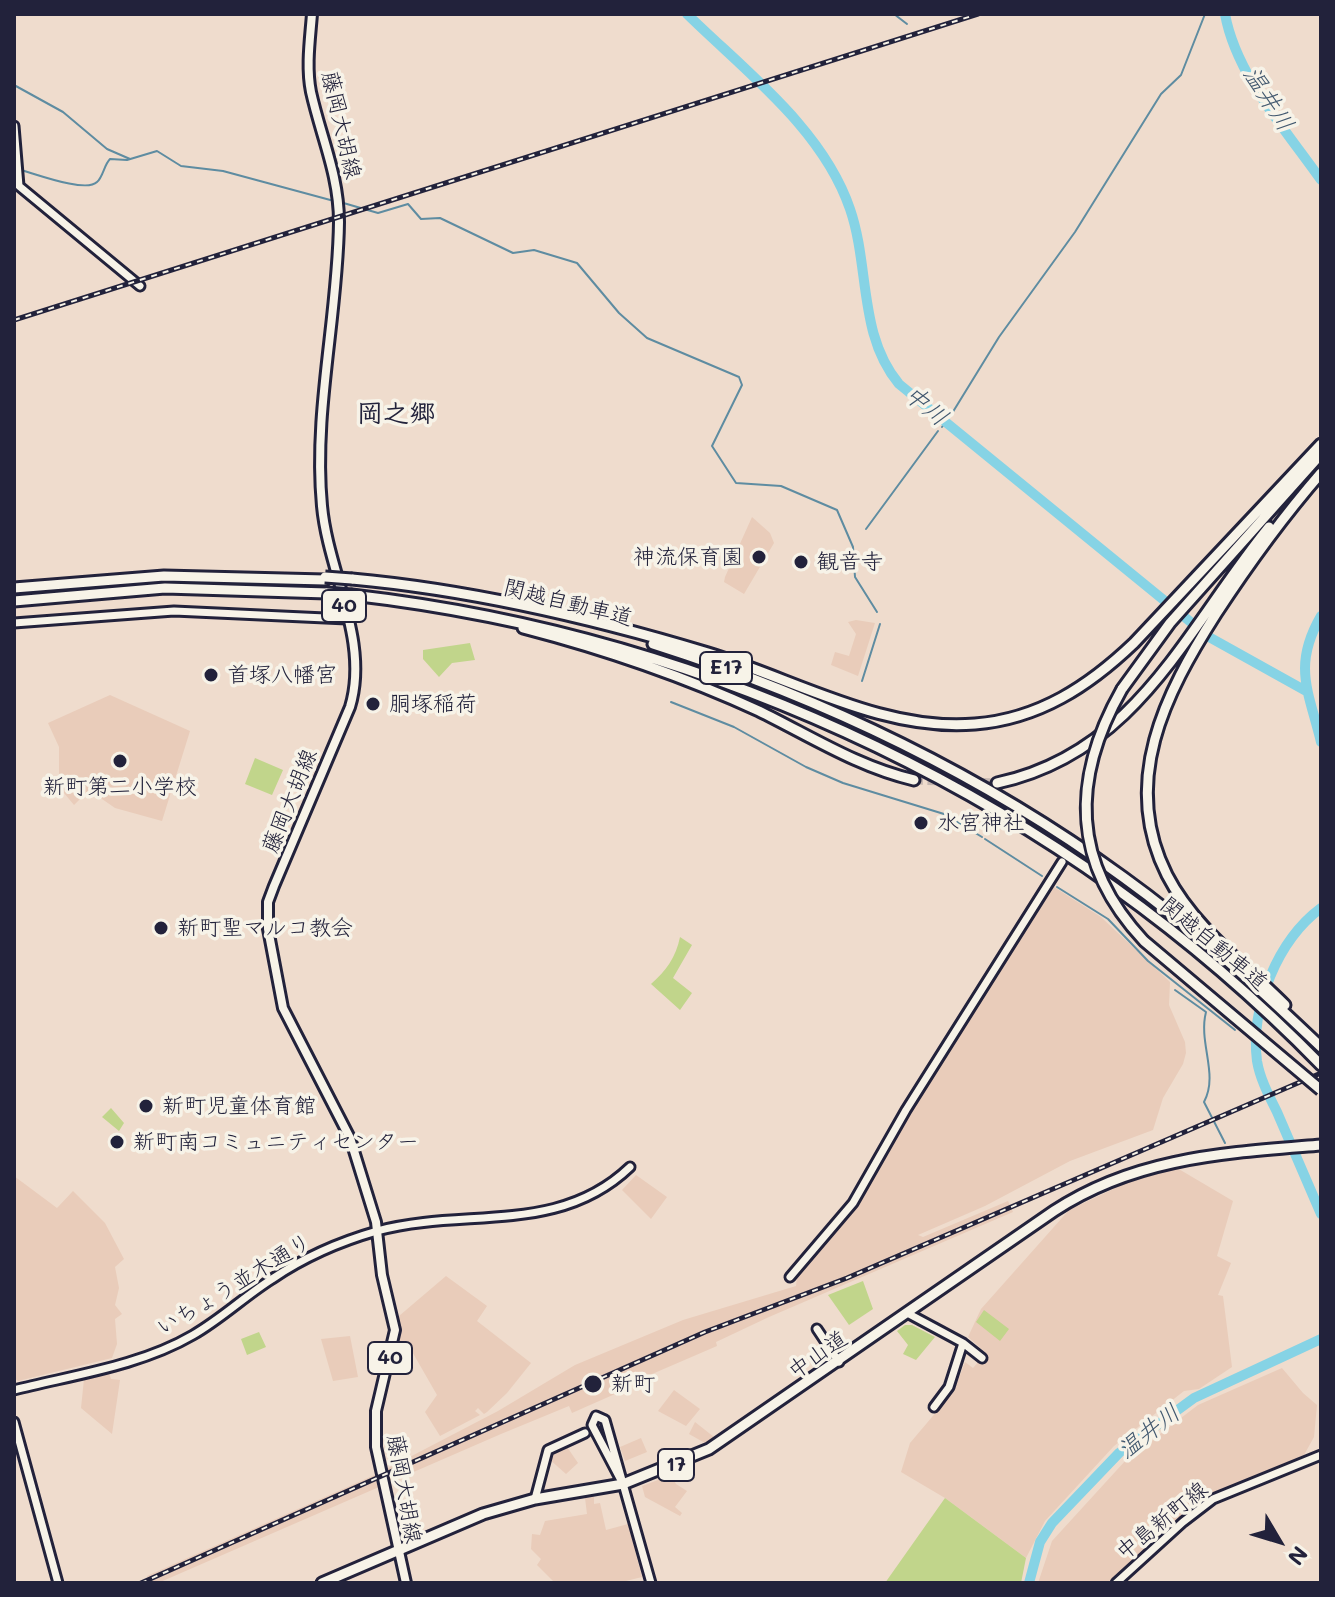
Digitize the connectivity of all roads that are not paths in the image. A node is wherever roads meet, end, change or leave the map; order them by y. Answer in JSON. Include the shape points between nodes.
{"nodes":[{"id":1,"x":312,"y":14,"type":"edge"},
{"id":2,"x":14,"y":126,"type":"edge"},
{"id":3,"x":140,"y":286,"type":"dead end"},
{"id":4,"x":1320,"y":449,"type":"edge"},
{"id":5,"x":1321,"y":466,"type":"edge"},
{"id":6,"x":1321,"y":473,"type":"edge"},
{"id":7,"x":352,"y":580,"type":"junction"},
{"id":8,"x":14,"y":588,"type":"edge"},
{"id":9,"x":14,"y":601,"type":"edge"},
{"id":10,"x":431,"y":605,"type":"junction"},
{"id":11,"x":347,"y":619,"type":"junction"},
{"id":12,"x":14,"y":623,"type":"edge"},
{"id":13,"x":914,"y":780,"type":"tunnel mouth"},
{"id":14,"x":997,"y":783,"type":"tunnel mouth"},
{"id":15,"x":1061,"y":857,"type":"junction"},
{"id":16,"x":1248,"y":974,"type":"junction"},
{"id":17,"x":1321,"y":1045,"type":"edge"},
{"id":18,"x":1321,"y":1065,"type":"edge"},
{"id":19,"x":1321,"y":1090,"type":"edge"},
{"id":20,"x":1321,"y":1145,"type":"edge"},
{"id":21,"x":630,"y":1167,"type":"dead end"},
{"id":22,"x":378,"y":1231,"type":"junction"},
{"id":23,"x":790,"y":1277,"type":"dead end"},
{"id":24,"x":909,"y":1314,"type":"junction"},
{"id":25,"x":817,"y":1329,"type":"dead end"},
{"id":26,"x":963,"y":1343,"type":"junction"},
{"id":27,"x":982,"y":1358,"type":"dead end"},
{"id":28,"x":839,"y":1362,"type":"junction"},
{"id":29,"x":14,"y":1390,"type":"edge"},
{"id":30,"x":934,"y":1407,"type":"dead end"},
{"id":31,"x":14,"y":1422,"type":"edge"},
{"id":32,"x":585,"y":1433,"type":"dead end"},
{"id":33,"x":16,"y":1441,"type":"edge"},
{"id":34,"x":1321,"y":1455,"type":"edge"},
{"id":35,"x":623,"y":1484,"type":"junction"},
{"id":36,"x":535,"y":1499,"type":"junction"},
{"id":37,"x":396,"y":1551,"type":"junction"},
{"id":38,"x":58,"y":1583,"type":"edge"},
{"id":39,"x":322,"y":1583,"type":"edge"},
{"id":40,"x":406,"y":1583,"type":"edge"},
{"id":41,"x":651,"y":1583,"type":"edge"},
{"id":42,"x":1116,"y":1583,"type":"edge"}],
"edges":[{"from":1,"to":11,"type":"main road","name":"藤岡大胡線","number":"40","via":[[310,81],[335,174],[339,223],[318,462],[328,553]]},
{"from":2,"to":3,"type":"street","via":[[19,186]]},
{"from":4,"to":7,"type":"highway","via":[[1103,671],[1042,708],[978,724],[893,717],[721,657],[552,612]]},
{"from":4,"to":19,"type":"highway","bridge":true,"via":[[1170,623],[1122,689],[1099,735],[1086,784],[1088,837],[1103,884],[1120,913],[1144,941]]},
{"from":5,"to":14,"type":"highway","via":[[1246,555],[1124,717],[1072,757]]},
{"from":6,"to":16,"type":"highway","via":[[1277,525],[1197,644],[1170,694],[1151,744],[1146,776],[1150,828],[1167,876]]},
{"from":7,"to":8,"type":"highway","name":"関越自動車道","number":"E17","bridge":true,"via":[[122,578]]},
{"from":7,"to":16,"type":"highway","name":"関越自動車道","number":"E17","via":[[612,631],[729,669],[896,741],[1083,849]]},
{"from":9,"to":10,"type":"highway","name":"関越自動車道","number":"E17","bridge":true,"via":[[165,588],[327,593]]},
{"from":10,"to":13,"type":"highway","via":[[576,642],[664,672],[864,764]]},
{"from":10,"to":15,"type":"highway","name":"関越自動車道","number":"E17","via":[[606,643],[768,697],[929,773]]},
{"from":11,"to":12,"type":"street","via":[[174,611]]},
{"from":11,"to":22,"type":"main road","name":"藤岡大胡線","number":"40","via":[[354,693],[268,902],[268,929],[283,1008],[350,1138]]},
{"from":15,"to":18,"type":"highway","name":"関越自動車道","number":"E17","via":[[1075,861],[1150,914]]},
{"from":15,"to":23,"type":"street","via":[[853,1203]]},
{"from":16,"to":17,"type":"highway"},
{"from":20,"to":24,"type":"highway","name":"中山道","number":"17","via":[[1173,1161],[1106,1182],[1067,1203]]},
{"from":21,"to":22,"type":"street","name":"いちょう並木通り","via":[[598,1193],[550,1211],[412,1223]]},
{"from":22,"to":29,"type":"street","name":"いちょう並木通り","via":[[304,1260],[164,1349]]},
{"from":22,"to":37,"type":"main road","name":"藤岡大胡線","number":"40","via":[[395,1330],[375,1435]]},
{"from":24,"to":26,"type":"street"},
{"from":24,"to":28,"type":"highway","name":"中山道","number":"17"},
{"from":25,"to":28,"type":"street"},
{"from":26,"to":27,"type":"street"},
{"from":26,"to":30,"type":"street","via":[[949,1387]]},
{"from":28,"to":35,"type":"highway","name":"中山道","number":"17","via":[[709,1449]]},
{"from":31,"to":33,"type":"street"},
{"from":32,"to":36,"type":"street","via":[[548,1450]]},
{"from":33,"to":38,"type":"street"},
{"from":34,"to":42,"type":"street","name":"中島新町線","via":[[1213,1499]]},
{"from":35,"to":35,"type":"street","via":[[592,1425],[596,1416],[605,1420]]},
{"from":35,"to":36,"type":"highway","name":"中山道","number":"17"},
{"from":35,"to":41,"type":"street"},
{"from":36,"to":37,"type":"highway","name":"中山道","number":"17","via":[[483,1514]]},
{"from":37,"to":39,"type":"highway","name":"中山道","number":"17"},
{"from":37,"to":40,"type":"main road","name":"藤岡大胡線","number":"40"}]}
